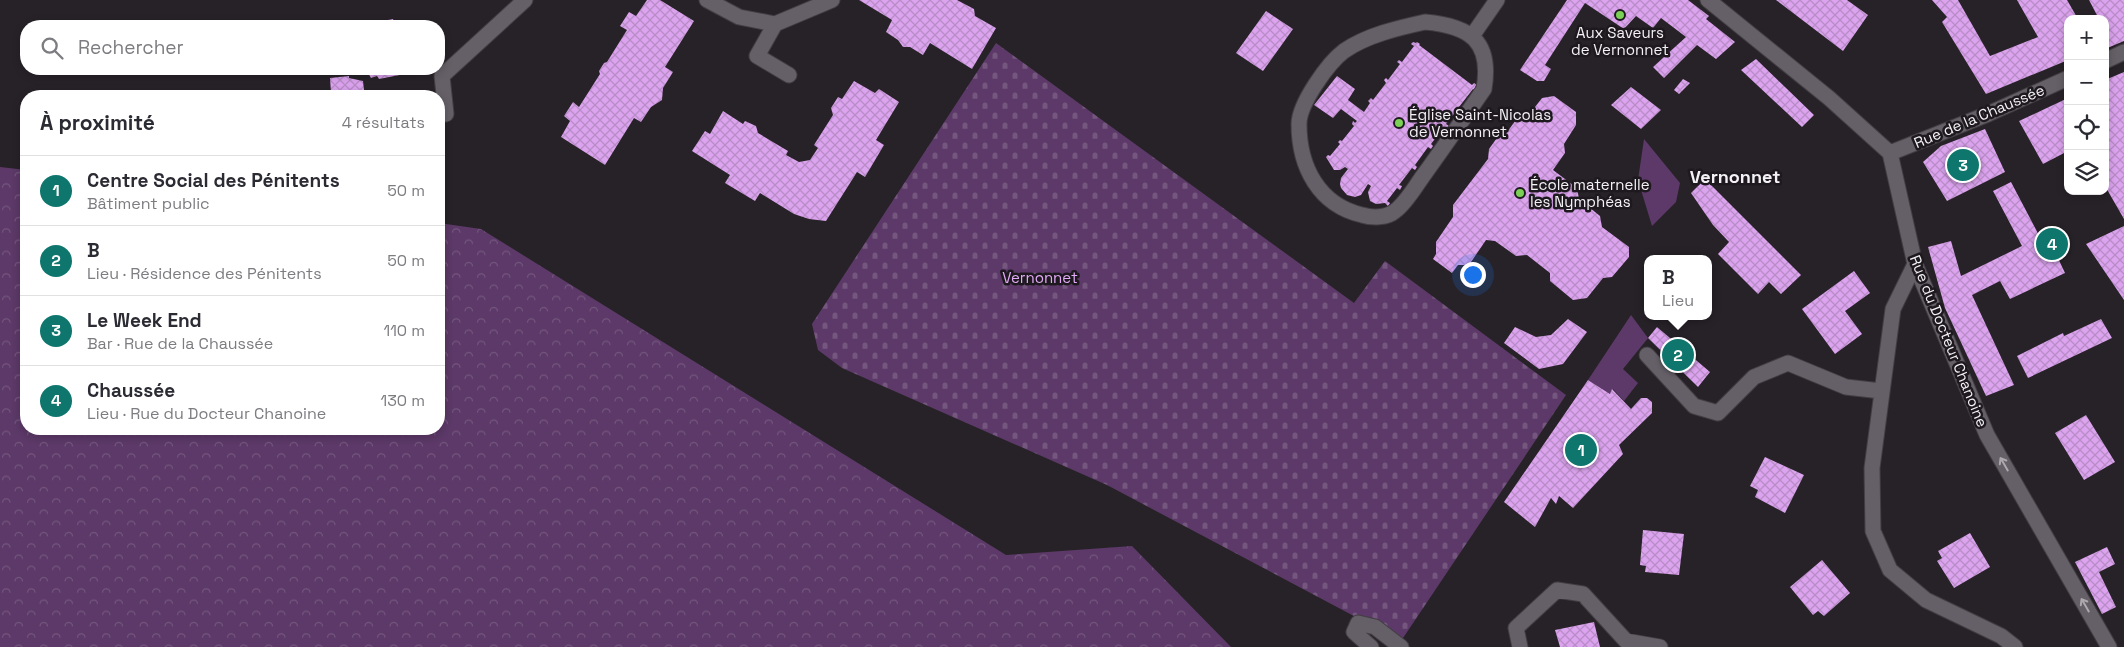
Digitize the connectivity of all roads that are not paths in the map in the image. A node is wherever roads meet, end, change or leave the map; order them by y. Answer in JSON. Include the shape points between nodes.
{"nodes":[{"id":1,"x":525,"y":0,"type":"edge"},
{"id":2,"x":706,"y":0,"type":"edge"},
{"id":3,"x":832,"y":0,"type":"edge"},
{"id":4,"x":1497,"y":0,"type":"edge"},
{"id":5,"x":1708,"y":0,"type":"edge"},
{"id":6,"x":775,"y":24,"type":"junction"},
{"id":7,"x":1472,"y":36,"type":"junction"},
{"id":8,"x":2124,"y":52,"type":"edge"},
{"id":9,"x":2107,"y":60,"type":"edge"},
{"id":10,"x":445,"y":73,"type":"edge"},
{"id":11,"x":443,"y":75,"type":"edge"},
{"id":12,"x":788,"y":75,"type":"dead end"},
{"id":13,"x":2064,"y":80,"type":"edge"},
{"id":14,"x":443,"y":90,"type":"edge"},
{"id":15,"x":445,"y":104,"type":"edge"},
{"id":16,"x":446,"y":114,"type":"dead end"},
{"id":17,"x":1890,"y":153,"type":"junction"},
{"id":18,"x":1915,"y":264,"type":"junction"},
{"id":19,"x":1647,"y":356,"type":"dead end"},
{"id":20,"x":1881,"y":391,"type":"junction"},
{"id":21,"x":1371,"y":647,"type":"edge"},
{"id":22,"x":1401,"y":647,"type":"edge"},
{"id":23,"x":1520,"y":647,"type":"edge"},
{"id":24,"x":1660,"y":647,"type":"edge"},
{"id":25,"x":2015,"y":647,"type":"edge"},
{"id":26,"x":2109,"y":647,"type":"edge"}],
"edges":[{"from":1,"to":10,"type":"street"},
{"from":2,"to":6,"type":"street","via":[[738,17]]},
{"from":3,"to":6,"type":"street"},
{"from":4,"to":7,"type":"street"},
{"from":5,"to":17,"type":"street","via":[[1829,98]]},
{"from":6,"to":12,"type":"street","via":[[757,56]]},
{"from":7,"to":7,"type":"street","via":[[1446,24],[1425,22],[1399,28],[1344,51],[1326,70],[1304,104],[1299,123],[1312,182],[1332,203],[1368,217],[1395,212],[1484,89],[1485,59],[1478,40]]},
{"from":8,"to":9,"type":"street"},
{"from":11,"to":14,"type":"street"},
{"from":13,"to":17,"type":"street","name":"Rue de la Chaussée"},
{"from":15,"to":16,"type":"street"},
{"from":17,"to":18,"type":"street","name":"Rue du Docteur Chanoine"},
{"from":18,"to":20,"type":"street","via":[[1893,309]]},
{"from":26,"to":18,"type":"street","name":"Rue du Docteur Chanoine","one_way":true,"via":[[1988,435]]},
{"from":19,"to":20,"type":"street","via":[[1694,406],[1718,413],[1754,377],[1788,363],[1846,387]]},
{"from":20,"to":25,"type":"street","via":[[1872,468],[1873,531],[1890,570],[1926,600],[2001,636]]},
{"from":21,"to":22,"type":"street","via":[[1354,632],[1358,623],[1375,627]]},
{"from":23,"to":24,"type":"street","via":[[1516,628],[1557,590],[1583,594],[1626,641]]}]}
